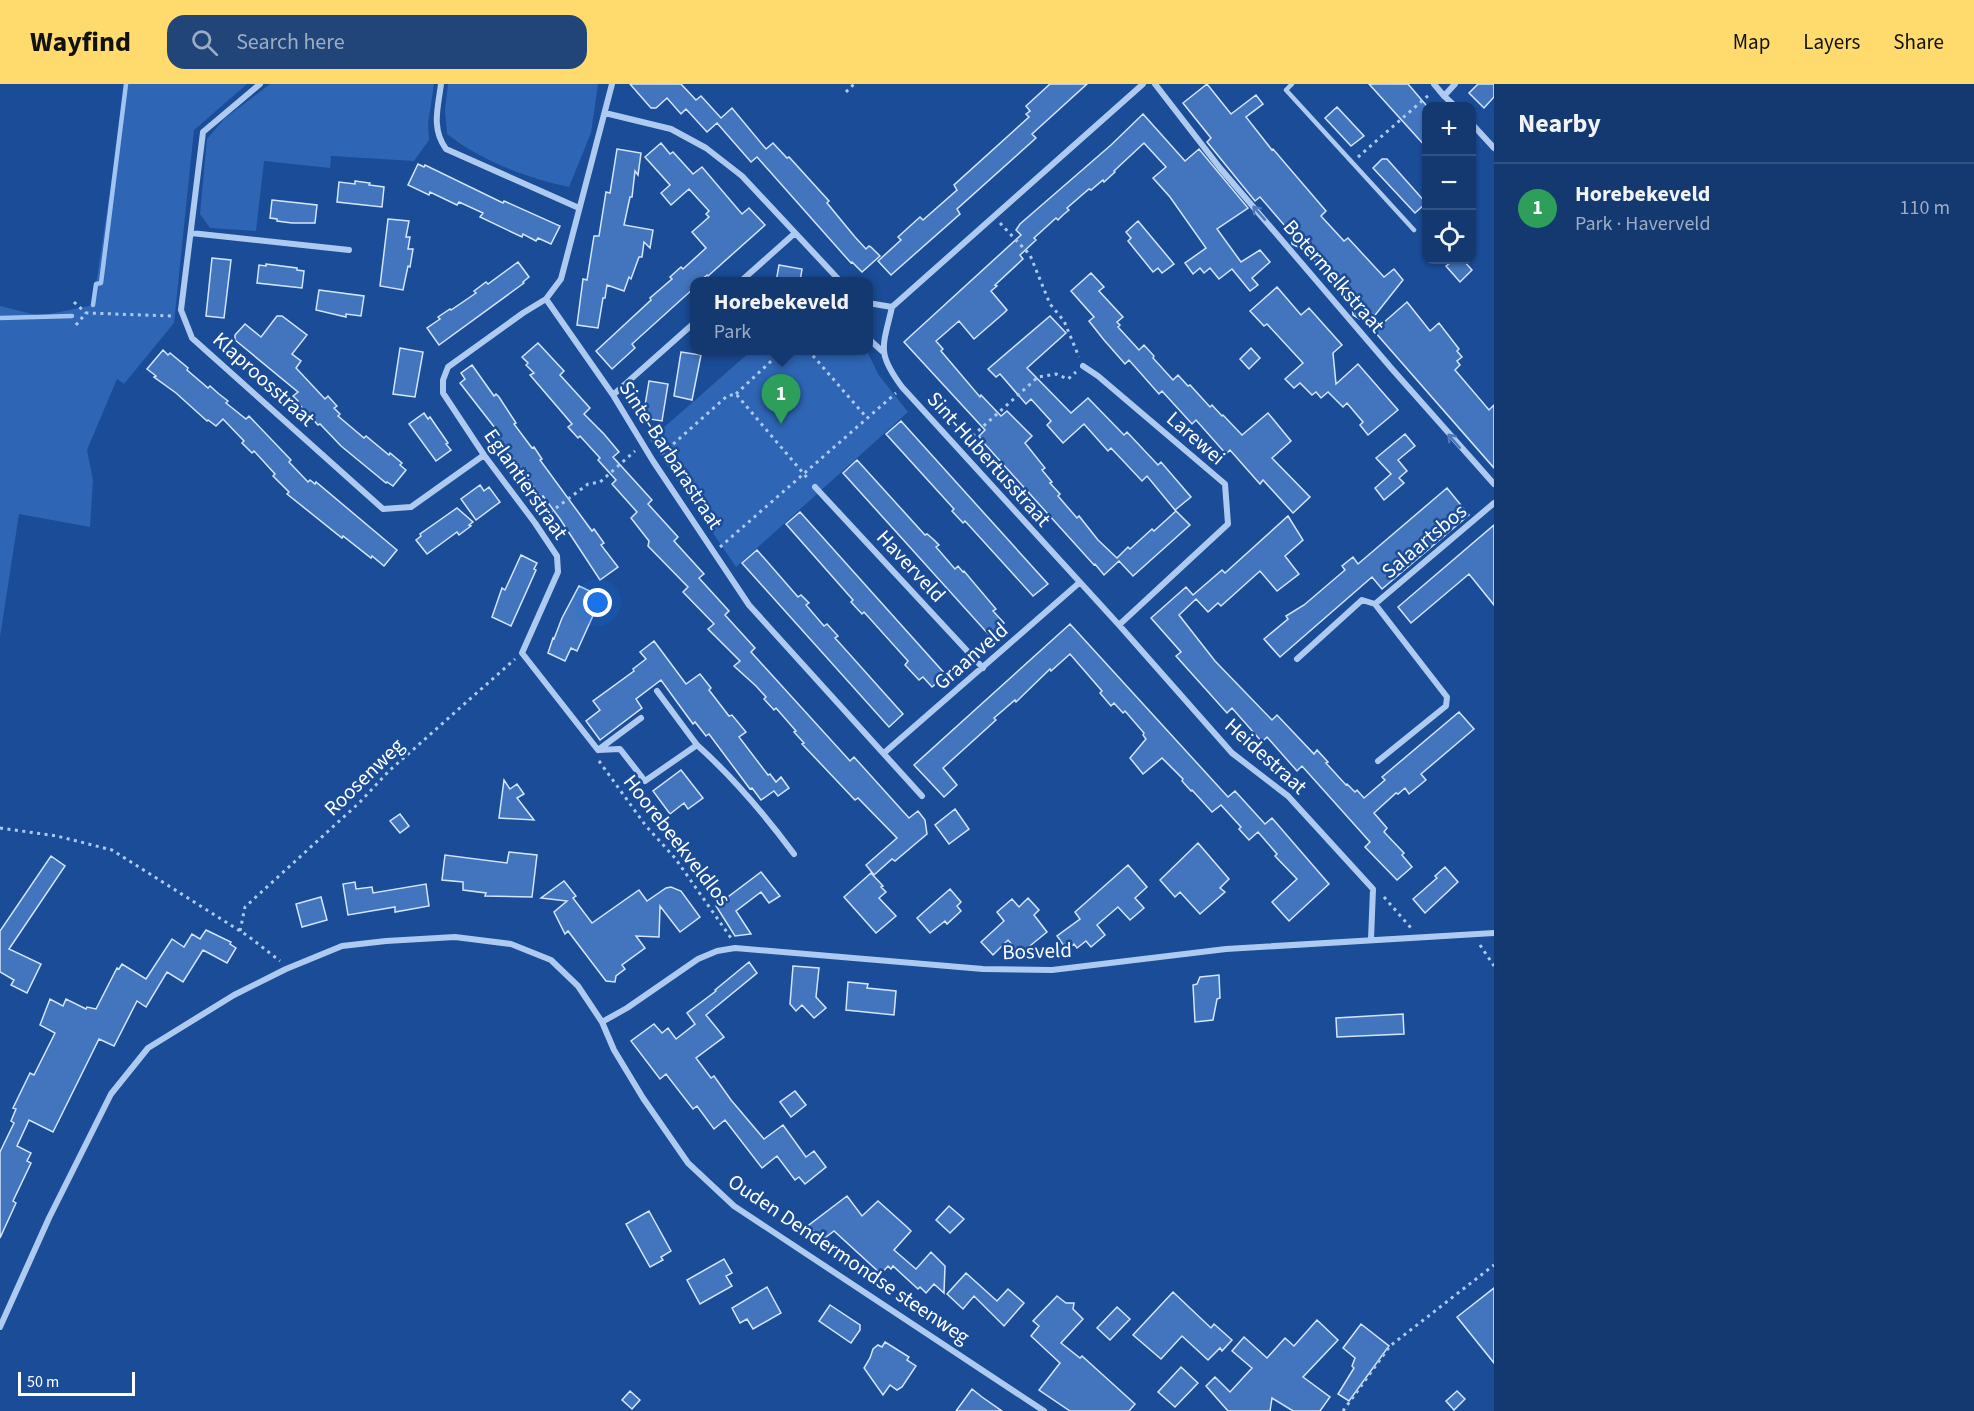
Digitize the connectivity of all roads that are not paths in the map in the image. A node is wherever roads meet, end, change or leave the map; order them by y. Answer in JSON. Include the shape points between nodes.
{"nodes":[{"id":1,"x":260,"y":84,"type":"edge"},
{"id":2,"x":441,"y":84,"type":"edge"},
{"id":3,"x":612,"y":84,"type":"edge"},
{"id":4,"x":1143,"y":84,"type":"edge"},
{"id":5,"x":1155,"y":84,"type":"edge"},
{"id":6,"x":1292,"y":84,"type":"edge"},
{"id":7,"x":1455,"y":84,"type":"edge"},
{"id":8,"x":1435,"y":86,"type":"edge"},
{"id":9,"x":1444,"y":96,"type":"junction"},
{"id":10,"x":1451,"y":102,"type":"edge"},
{"id":11,"x":605,"y":113,"type":"junction"},
{"id":12,"x":1476,"y":128,"type":"edge"},
{"id":13,"x":1494,"y":148,"type":"edge"},
{"id":14,"x":579,"y":208,"type":"junction"},
{"id":15,"x":1414,"y":230,"type":"dead end"},
{"id":16,"x":191,"y":233,"type":"junction"},
{"id":17,"x":795,"y":233,"type":"junction"},
{"id":18,"x":349,"y":250,"type":"dead end"},
{"id":19,"x":746,"y":277,"type":"edge"},
{"id":20,"x":836,"y":277,"type":"edge"},
{"id":21,"x":546,"y":299,"type":"junction"},
{"id":22,"x":873,"y":304,"type":"edge"},
{"id":23,"x":892,"y":307,"type":"junction"},
{"id":24,"x":690,"y":327,"type":"edge"},
{"id":25,"x":873,"y":343,"type":"edge"},
{"id":26,"x":882,"y":351,"type":"junction"},
{"id":27,"x":1083,"y":366,"type":"road end"},
{"id":28,"x":613,"y":395,"type":"junction"},
{"id":29,"x":484,"y":455,"type":"junction"},
{"id":30,"x":1494,"y":484,"type":"edge"},
{"id":31,"x":815,"y":487,"type":"road end"},
{"id":32,"x":1494,"y":503,"type":"edge"},
{"id":33,"x":1079,"y":583,"type":"junction"},
{"id":34,"x":1375,"y":604,"type":"junction"},
{"id":35,"x":1119,"y":625,"type":"junction"},
{"id":36,"x":1297,"y":659,"type":"dead end"},
{"id":37,"x":983,"y":668,"type":"junction"},
{"id":38,"x":657,"y":691,"type":"dead end"},
{"id":39,"x":640,"y":718,"type":"dead end"},
{"id":40,"x":697,"y":745,"type":"junction"},
{"id":41,"x":598,"y":750,"type":"junction"},
{"id":42,"x":884,"y":753,"type":"junction"},
{"id":43,"x":1378,"y":761,"type":"dead end"},
{"id":44,"x":922,"y":796,"type":"dead end"},
{"id":45,"x":794,"y":854,"type":"dead end"},
{"id":46,"x":1494,"y":933,"type":"edge"},
{"id":47,"x":1371,"y":939,"type":"junction"},
{"id":48,"x":602,"y":1022,"type":"junction"},
{"id":49,"x":0,"y":1327,"type":"edge"},
{"id":50,"x":1044,"y":1411,"type":"edge"}],
"edges":[{"from":1,"to":16,"type":"street","name":"Klaproosstraat","via":[[203,132]]},
{"from":2,"to":14,"type":"street","via":[[436,125],[446,149]]},
{"from":3,"to":11,"type":"street"},
{"from":4,"to":23,"type":"street"},
{"from":30,"to":5,"type":"street","name":"Botermelkstraat","one_way":true,"via":[[1227,177]]},
{"from":6,"to":15,"type":"lane","via":[[1286,90]]},
{"from":7,"to":9,"type":"street"},
{"from":8,"to":9,"type":"street"},
{"from":9,"to":10,"type":"street"},
{"from":11,"to":14,"type":"street"},
{"from":11,"to":17,"type":"street","via":[[671,129],[706,148],[742,176]]},
{"from":12,"to":13,"type":"street"},
{"from":14,"to":21,"type":"street","via":[[561,279]]},
{"from":16,"to":18,"type":"street"},
{"from":16,"to":29,"type":"street","name":"Klaproosstraat","via":[[181,310],[192,338],[383,509],[411,507]]},
{"from":17,"to":19,"type":"street"},
{"from":17,"to":20,"type":"street"},
{"from":21,"to":28,"type":"street","name":"Sinte-Barbarastraat"},
{"from":21,"to":29,"type":"street","name":"Eglantierstraat","via":[[448,368],[443,380],[443,393]]},
{"from":22,"to":23,"type":"street"},
{"from":23,"to":26,"type":"street"},
{"from":24,"to":28,"type":"street"},
{"from":25,"to":26,"type":"street","name":"Sint-Hubertusstraat"},
{"from":26,"to":33,"type":"street","name":"Sint-Hubertusstraat","via":[[888,369],[902,387]]},
{"from":27,"to":35,"type":"street","name":"Larewei","via":[[1225,484],[1228,524]]},
{"from":28,"to":42,"type":"street","name":"Sinte-Barbarastraat","via":[[749,605]]},
{"from":29,"to":41,"type":"street","name":"Eglantierstraat","via":[[557,556],[558,572],[522,652]]},
{"from":31,"to":37,"type":"street","name":"Haverveld"},
{"from":32,"to":34,"type":"street","name":"Salaartsbos"},
{"from":33,"to":35,"type":"street","name":"Heidestraat"},
{"from":33,"to":37,"type":"street","name":"Graanveld"},
{"from":34,"to":36,"type":"street","name":"Salaartsbos","via":[[1362,600]]},
{"from":34,"to":43,"type":"street","name":"Salaartsbos","via":[[1447,697],[1446,706]]},
{"from":35,"to":47,"type":"street","name":"Heidestraat","via":[[1232,753],[1288,796],[1373,889]]},
{"from":37,"to":42,"type":"street","name":"Graanveld"},
{"from":38,"to":40,"type":"street"},
{"from":39,"to":41,"type":"street"},
{"from":40,"to":41,"type":"street","via":[[645,782],[620,749]]},
{"from":40,"to":45,"type":"street","via":[[763,812]]},
{"from":42,"to":44,"type":"street","name":"Sinte-Barbarastraat"},
{"from":46,"to":47,"type":"street","name":"Bosveld"},
{"from":47,"to":48,"type":"street","name":"Bosveld","via":[[1226,949],[1052,970],[983,969],[735,948],[698,959]]},
{"from":48,"to":49,"type":"street","name":"Ouden Dendermondse steenweg","via":[[578,986],[551,960],[511,944],[455,937],[342,946],[234,995],[148,1048],[111,1094]]},
{"from":48,"to":50,"type":"street","name":"Ouden Dendermondse steenweg","via":[[620,1060],[688,1163],[734,1206]]}]}
